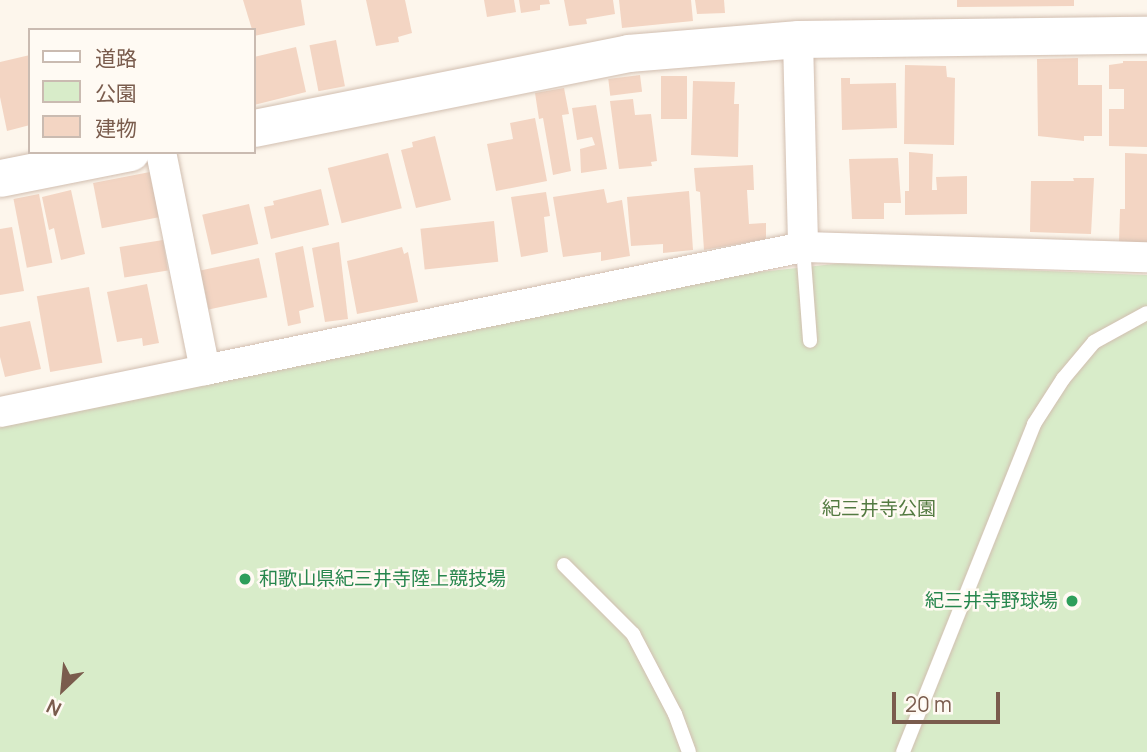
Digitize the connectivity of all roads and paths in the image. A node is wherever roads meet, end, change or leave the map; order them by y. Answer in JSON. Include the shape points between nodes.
{"nodes":[{"id":1,"x":1147,"y":36,"type":"edge"},
{"id":2,"x":798,"y":39,"type":"junction"},
{"id":3,"x":256,"y":128,"type":"edge"},
{"id":4,"x":120,"y":154,"type":"edge"},
{"id":5,"x":161,"y":154,"type":"edge"},
{"id":6,"x":0,"y":178,"type":"edge"},
{"id":7,"x":803,"y":247,"type":"junction"},
{"id":8,"x":1147,"y":257,"type":"edge"},
{"id":9,"x":1147,"y":313,"type":"edge"},
{"id":10,"x":810,"y":341,"type":"dead end"},
{"id":11,"x":205,"y":370,"type":"junction"},
{"id":12,"x":0,"y":412,"type":"edge"},
{"id":13,"x":564,"y":565,"type":"dead end"},
{"id":14,"x":689,"y":752,"type":"edge"},
{"id":15,"x":903,"y":752,"type":"edge"}],
"edges":[{"from":1,"to":2,"type":"street"},
{"from":2,"to":3,"type":"street","via":[[628,53]]},
{"from":2,"to":7,"type":"street"},
{"from":4,"to":6,"type":"street"},
{"from":5,"to":11,"type":"street"},
{"from":7,"to":8,"type":"street"},
{"from":7,"to":10,"type":"lane"},
{"from":7,"to":11,"type":"street"},
{"from":9,"to":15,"type":"lane","via":[[1094,342],[1034,424]]},
{"from":11,"to":12,"type":"street"},
{"from":13,"to":14,"type":"lane","via":[[633,634],[675,714]]}]}
